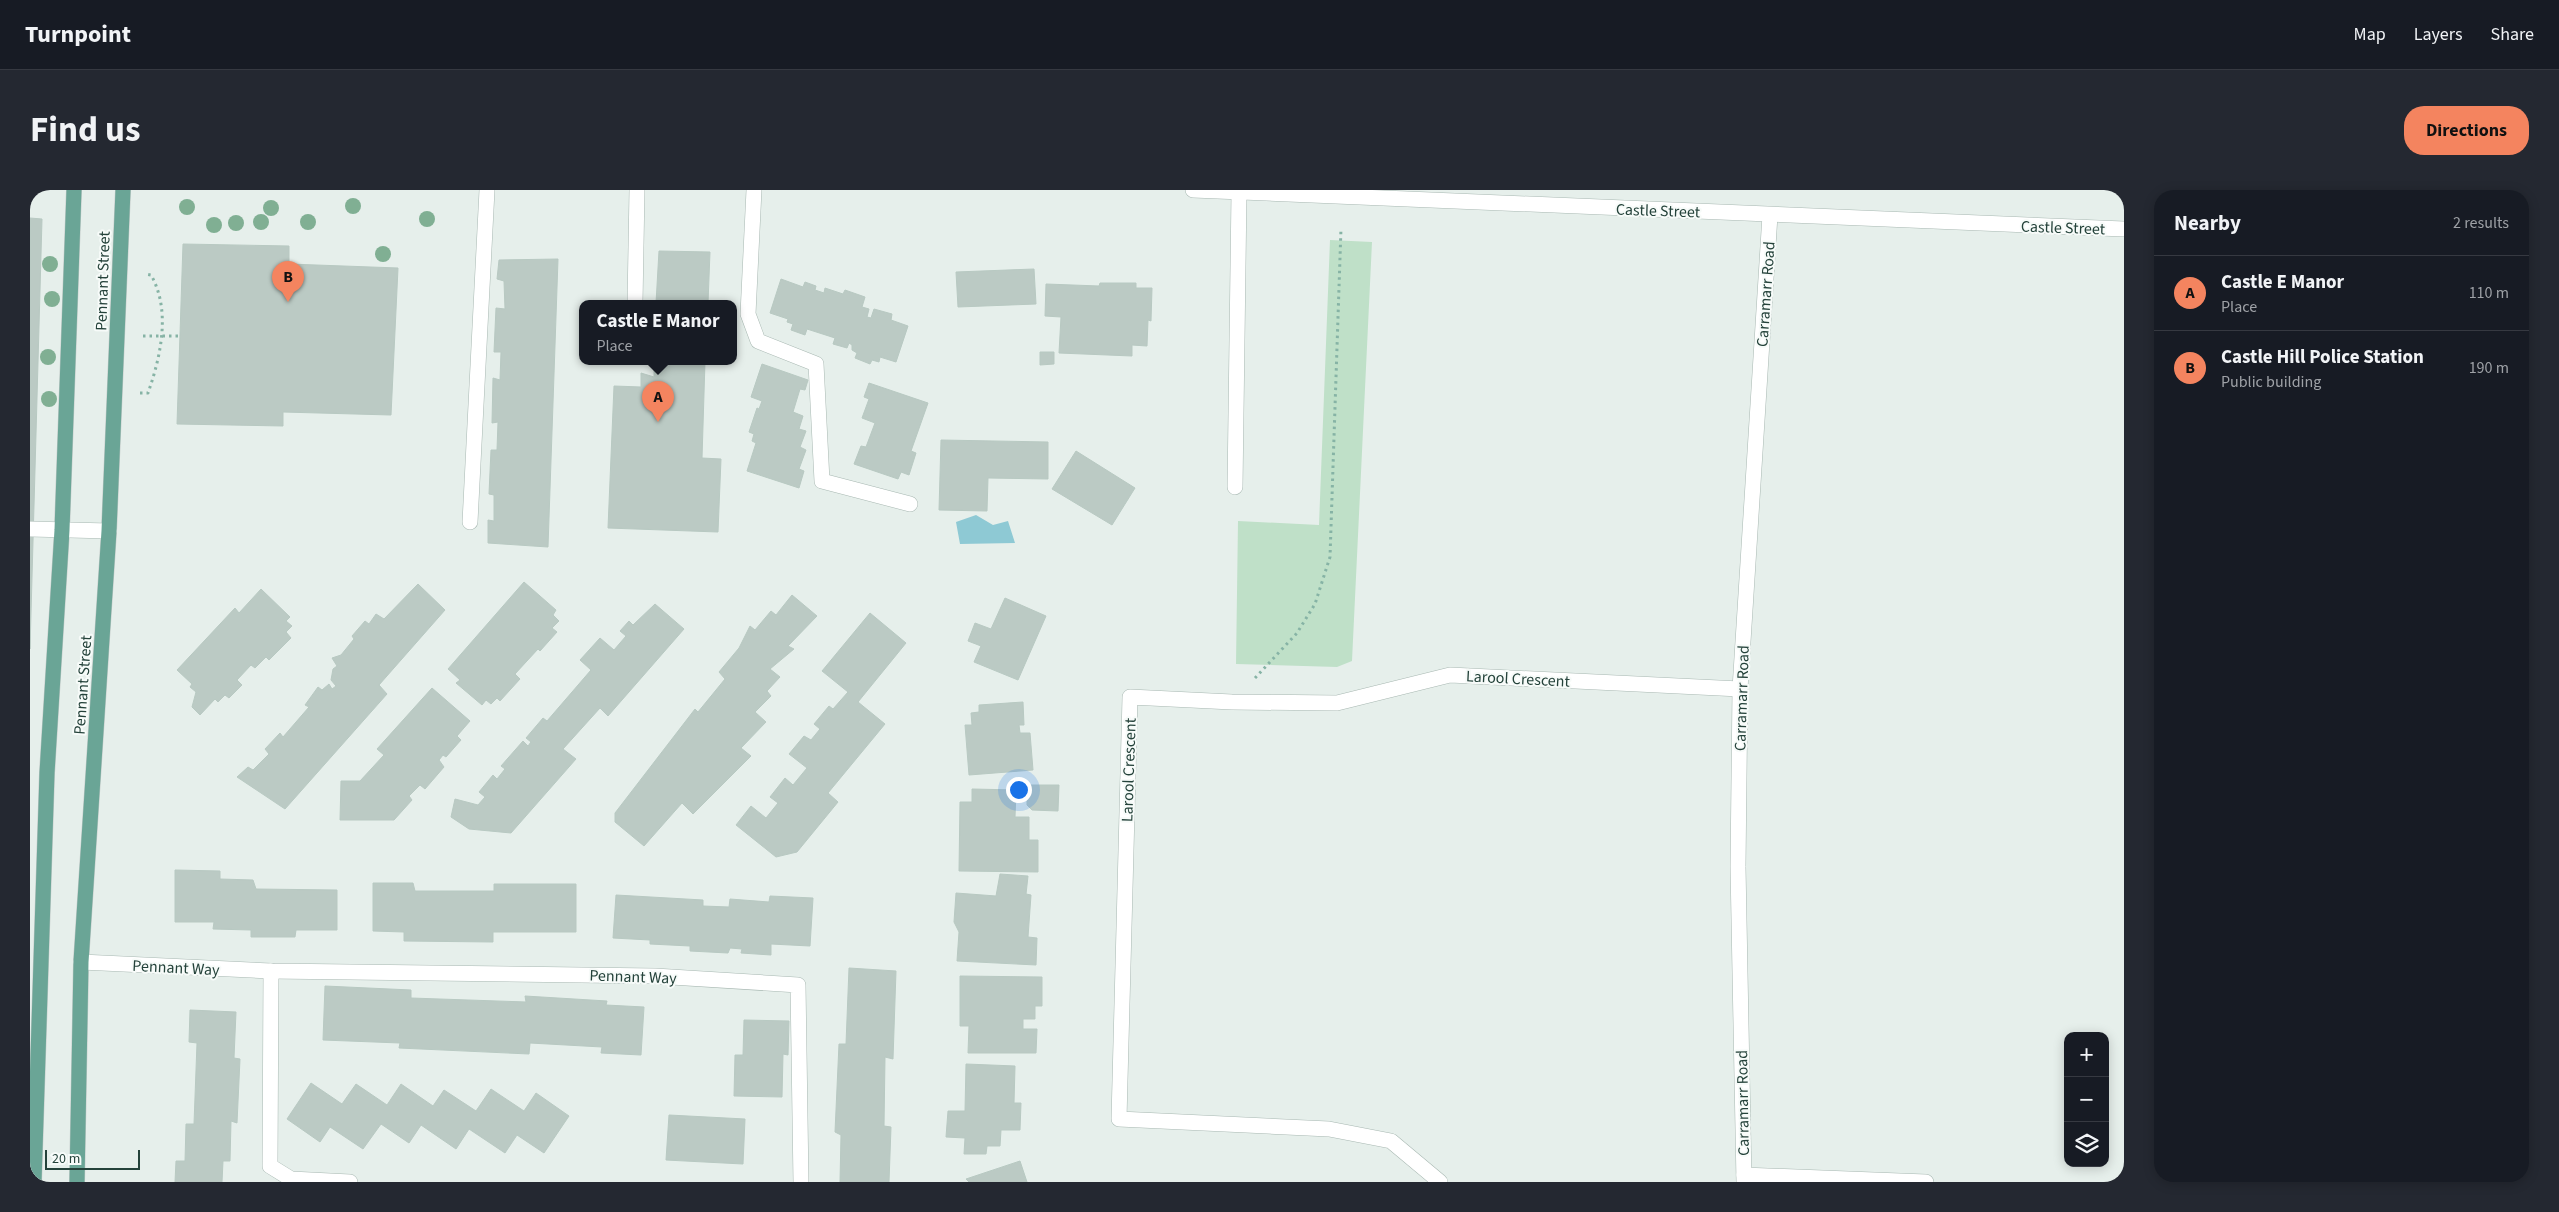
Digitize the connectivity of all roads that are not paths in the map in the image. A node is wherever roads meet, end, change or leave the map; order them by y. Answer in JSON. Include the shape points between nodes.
{"nodes":[{"id":1,"x":74,"y":190,"type":"edge"},
{"id":2,"x":123,"y":190,"type":"edge"},
{"id":3,"x":487,"y":190,"type":"edge"},
{"id":4,"x":637,"y":190,"type":"edge"},
{"id":5,"x":754,"y":190,"type":"edge"},
{"id":6,"x":1193,"y":190,"type":"edge"},
{"id":7,"x":1239,"y":193,"type":"junction"},
{"id":8,"x":1770,"y":215,"type":"junction"},
{"id":9,"x":2124,"y":229,"type":"edge"},
{"id":10,"x":635,"y":300,"type":"edge"},
{"id":11,"x":1234,"y":487,"type":"dead end"},
{"id":12,"x":910,"y":504,"type":"dead end"},
{"id":13,"x":470,"y":522,"type":"dead end"},
{"id":14,"x":30,"y":529,"type":"edge"},
{"id":15,"x":62,"y":530,"type":"junction"},
{"id":16,"x":110,"y":531,"type":"junction"},
{"id":17,"x":1740,"y":689,"type":"junction"},
{"id":18,"x":81,"y":962,"type":"junction"},
{"id":19,"x":271,"y":971,"type":"junction"},
{"id":20,"x":1744,"y":1179,"type":"edge"},
{"id":21,"x":33,"y":1180,"type":"edge"},
{"id":22,"x":77,"y":1182,"type":"edge"},
{"id":23,"x":350,"y":1182,"type":"edge"},
{"id":24,"x":801,"y":1182,"type":"edge"},
{"id":25,"x":1440,"y":1182,"type":"edge"},
{"id":26,"x":1926,"y":1182,"type":"edge"}],
"edges":[{"from":1,"to":15,"type":"main road","name":"Pennant Street"},
{"from":2,"to":16,"type":"main road","name":"Pennant Street"},
{"from":3,"to":13,"type":"street"},
{"from":4,"to":10,"type":"street"},
{"from":5,"to":12,"type":"street","via":[[748,314],[758,341],[816,364],[822,481]]},
{"from":6,"to":7,"type":"street","name":"Castle Street"},
{"from":7,"to":8,"type":"street","name":"Castle Street"},
{"from":7,"to":11,"type":"street"},
{"from":8,"to":9,"type":"street","name":"Castle Street"},
{"from":8,"to":17,"type":"street","name":"Carramarr Road"},
{"from":14,"to":15,"type":"street"},
{"from":15,"to":16,"type":"street"},
{"from":15,"to":21,"type":"main road","name":"Pennant Street","via":[[47,773]]},
{"from":16,"to":18,"type":"main road","name":"Pennant Street"},
{"from":17,"to":20,"type":"street","name":"Carramarr Road","via":[[1738,867]]},
{"from":17,"to":25,"type":"street","name":"Larool Crescent","via":[[1450,675],[1337,703],[1130,697],[1119,1119],[1329,1129],[1391,1141]]},
{"from":18,"to":19,"type":"street","name":"Pennant Way"},
{"from":18,"to":22,"type":"main road","name":"Pennant Street"},
{"from":19,"to":23,"type":"street","via":[[270,1166],[291,1179]]},
{"from":19,"to":24,"type":"street","name":"Pennant Way","via":[[655,976],[798,985]]},
{"from":20,"to":26,"type":"street"}]}
